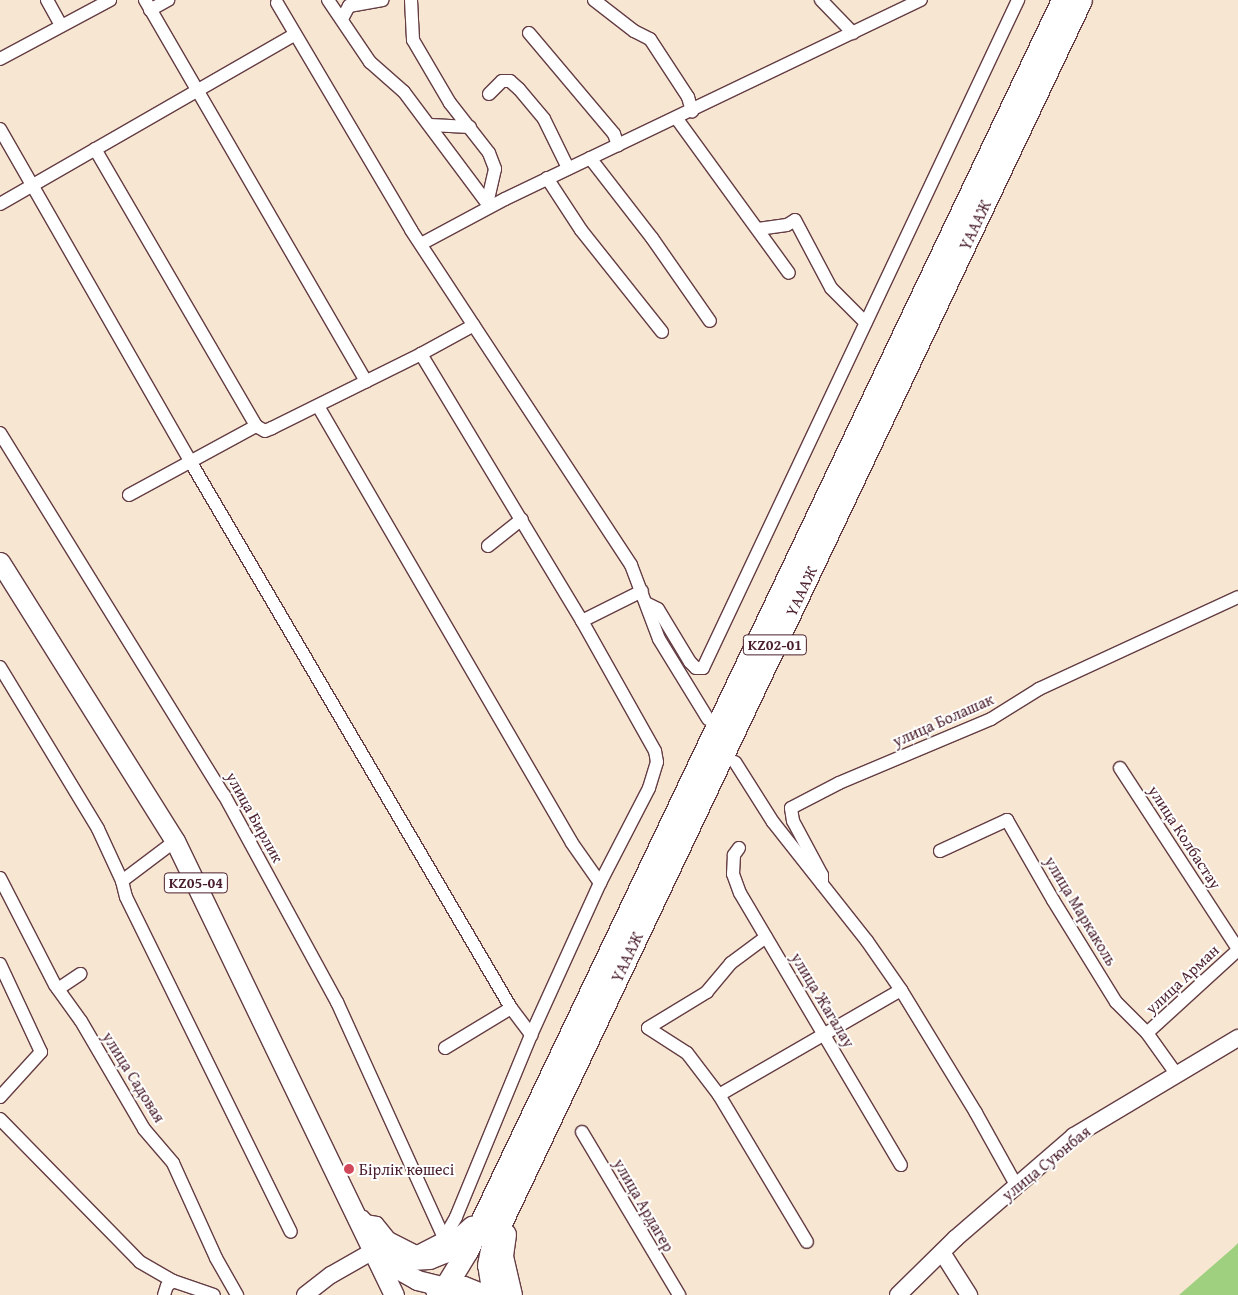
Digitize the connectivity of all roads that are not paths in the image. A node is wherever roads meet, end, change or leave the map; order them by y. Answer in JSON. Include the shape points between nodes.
{"nodes":[{"id":1,"x":47,"y":0,"type":"edge"},
{"id":2,"x":110,"y":0,"type":"edge"},
{"id":3,"x":168,"y":0,"type":"edge"},
{"id":4,"x":328,"y":0,"type":"edge"},
{"id":5,"x":382,"y":0,"type":"edge"},
{"id":6,"x":411,"y":0,"type":"edge"},
{"id":7,"x":594,"y":0,"type":"edge"},
{"id":8,"x":821,"y":0,"type":"edge"},
{"id":9,"x":921,"y":0,"type":"edge"},
{"id":10,"x":1062,"y":0,"type":"edge"},
{"id":11,"x":1081,"y":0,"type":"edge"},
{"id":12,"x":1014,"y":2,"type":"edge"},
{"id":13,"x":277,"y":3,"type":"dead end"},
{"id":14,"x":147,"y":5,"type":"edge"},
{"id":15,"x":342,"y":19,"type":"junction"},
{"id":16,"x":61,"y":25,"type":"junction"},
{"id":17,"x":529,"y":33,"type":"dead end"},
{"id":18,"x":853,"y":33,"type":"junction"},
{"id":19,"x":294,"y":35,"type":"junction"},
{"id":20,"x":0,"y":59,"type":"edge"},
{"id":21,"x":196,"y":92,"type":"junction"},
{"id":22,"x":489,"y":94,"type":"dead end"},
{"id":23,"x":692,"y":111,"type":"junction"},
{"id":24,"x":677,"y":119,"type":"junction"},
{"id":25,"x":430,"y":125,"type":"junction"},
{"id":26,"x":470,"y":127,"type":"junction"},
{"id":27,"x":0,"y":129,"type":"edge"},
{"id":28,"x":618,"y":144,"type":"junction"},
{"id":29,"x":95,"y":149,"type":"junction"},
{"id":30,"x":590,"y":158,"type":"junction"},
{"id":31,"x":568,"y":168,"type":"junction"},
{"id":32,"x":547,"y":178,"type":"junction"},
{"id":33,"x":32,"y":185,"type":"junction"},
{"id":34,"x":0,"y":204,"type":"edge"},
{"id":35,"x":489,"y":205,"type":"junction"},
{"id":36,"x":758,"y":229,"type":"junction"},
{"id":37,"x":421,"y":244,"type":"junction"},
{"id":38,"x":789,"y":273,"type":"dead end"},
{"id":39,"x":710,"y":321,"type":"dead end"},
{"id":40,"x":866,"y":323,"type":"junction"},
{"id":41,"x":474,"y":325,"type":"junction"},
{"id":42,"x":662,"y":332,"type":"dead end"},
{"id":43,"x":421,"y":354,"type":"junction"},
{"id":44,"x":366,"y":382,"type":"junction"},
{"id":45,"x":318,"y":406,"type":"junction"},
{"id":46,"x":256,"y":426,"type":"junction"},
{"id":47,"x":0,"y":432,"type":"edge"},
{"id":48,"x":190,"y":460,"type":"junction"},
{"id":49,"x":129,"y":496,"type":"dead end"},
{"id":50,"x":522,"y":519,"type":"junction"},
{"id":51,"x":488,"y":546,"type":"dead end"},
{"id":52,"x":0,"y":562,"type":"edge"},
{"id":53,"x":644,"y":597,"type":"junction"},
{"id":54,"x":1238,"y":597,"type":"edge"},
{"id":55,"x":582,"y":621,"type":"junction"},
{"id":56,"x":0,"y":667,"type":"edge"},
{"id":57,"x":708,"y":719,"type":"dead end"},
{"id":58,"x":735,"y":762,"type":"dead end"},
{"id":59,"x":1120,"y":768,"type":"dead end"},
{"id":60,"x":174,"y":841,"type":"junction"},
{"id":61,"x":739,"y":848,"type":"dead end"},
{"id":62,"x":940,"y":851,"type":"dead end"},
{"id":63,"x":0,"y":878,"type":"edge"},
{"id":64,"x":122,"y":881,"type":"junction"},
{"id":65,"x":600,"y":883,"type":"junction"},
{"id":66,"x":822,"y":884,"type":"junction"},
{"id":67,"x":766,"y":937,"type":"junction"},
{"id":68,"x":1238,"y":950,"type":"edge"},
{"id":69,"x":0,"y":964,"type":"edge"},
{"id":70,"x":80,"y":974,"type":"dead end"},
{"id":71,"x":58,"y":989,"type":"junction"},
{"id":72,"x":901,"y":990,"type":"junction"},
{"id":73,"x":511,"y":1008,"type":"junction"},
{"id":74,"x":1147,"y":1033,"type":"junction"},
{"id":75,"x":825,"y":1035,"type":"junction"},
{"id":76,"x":531,"y":1036,"type":"junction"},
{"id":77,"x":1238,"y":1038,"type":"edge"},
{"id":78,"x":445,"y":1048,"type":"dead end"},
{"id":79,"x":1177,"y":1074,"type":"junction"},
{"id":80,"x":719,"y":1096,"type":"junction"},
{"id":81,"x":0,"y":1097,"type":"edge"},
{"id":82,"x":0,"y":1119,"type":"edge"},
{"id":83,"x":582,"y":1132,"type":"dead end"},
{"id":84,"x":901,"y":1165,"type":"dead end"},
{"id":85,"x":1016,"y":1185,"type":"junction"},
{"id":86,"x":515,"y":1196,"type":"junction"},
{"id":87,"x":483,"y":1213,"type":"junction"},
{"id":88,"x":360,"y":1220,"type":"junction"},
{"id":89,"x":291,"y":1232,"type":"dead end"},
{"id":90,"x":444,"y":1238,"type":"junction"},
{"id":91,"x":807,"y":1242,"type":"dead end"},
{"id":92,"x":943,"y":1254,"type":"junction"},
{"id":93,"x":378,"y":1260,"type":"junction"},
{"id":94,"x":173,"y":1281,"type":"junction"},
{"id":95,"x":436,"y":1291,"type":"edge"},
{"id":96,"x":164,"y":1295,"type":"edge"},
{"id":97,"x":214,"y":1295,"type":"edge"},
{"id":98,"x":237,"y":1295,"type":"edge"},
{"id":99,"x":305,"y":1295,"type":"edge"},
{"id":100,"x":394,"y":1295,"type":"edge"},
{"id":101,"x":486,"y":1295,"type":"edge"},
{"id":102,"x":493,"y":1295,"type":"edge"},
{"id":103,"x":512,"y":1295,"type":"edge"},
{"id":104,"x":678,"y":1295,"type":"edge"},
{"id":105,"x":898,"y":1295,"type":"edge"},
{"id":106,"x":969,"y":1295,"type":"edge"}],
"edges":[{"from":1,"to":16,"type":"street"},
{"from":2,"to":16,"type":"street"},
{"from":3,"to":14,"type":"street"},
{"from":4,"to":15,"type":"street"},
{"from":5,"to":15,"type":"street","via":[[349,6]]},
{"from":6,"to":26,"type":"street","via":[[412,40],[450,103]]},
{"from":7,"to":23,"type":"street","via":[[650,40],[688,97]]},
{"from":8,"to":18,"type":"street"},
{"from":9,"to":18,"type":"street"},
{"from":10,"to":87,"type":"highway","name":"ҮАААЖ","number":"KZ02-01"},
{"from":11,"to":86,"type":"highway","name":"ҮАААЖ","number":"KZ02-01"},
{"from":12,"to":40,"type":"street"},
{"from":13,"to":19,"type":"street"},
{"from":14,"to":21,"type":"street"},
{"from":15,"to":25,"type":"street","via":[[370,62],[404,92]]},
{"from":16,"to":20,"type":"street"},
{"from":17,"to":28,"type":"street","via":[[614,134]]},
{"from":18,"to":23,"type":"street"},
{"from":19,"to":21,"type":"street"},
{"from":19,"to":37,"type":"street"},
{"from":21,"to":29,"type":"street"},
{"from":21,"to":44,"type":"street"},
{"from":22,"to":31,"type":"street","via":[[502,82],[510,81],[519,89],[544,119]]},
{"from":23,"to":24,"type":"street"},
{"from":24,"to":28,"type":"street"},
{"from":24,"to":36,"type":"street"},
{"from":25,"to":26,"type":"street"},
{"from":25,"to":35,"type":"street"},
{"from":26,"to":35,"type":"street","via":[[482,141],[495,169]]},
{"from":27,"to":33,"type":"street"},
{"from":28,"to":30,"type":"street"},
{"from":29,"to":33,"type":"street"},
{"from":29,"to":46,"type":"street"},
{"from":30,"to":31,"type":"street"},
{"from":30,"to":39,"type":"street"},
{"from":31,"to":32,"type":"street"},
{"from":32,"to":35,"type":"street"},
{"from":32,"to":42,"type":"street","via":[[581,230]]},
{"from":33,"to":34,"type":"street"},
{"from":33,"to":48,"type":"street"},
{"from":35,"to":37,"type":"street"},
{"from":36,"to":38,"type":"street"},
{"from":36,"to":40,"type":"street","via":[[786,225],[795,220],[831,288]]},
{"from":37,"to":41,"type":"street"},
{"from":40,"to":53,"type":"street","via":[[703,668],[696,668],[690,662],[658,609]]},
{"from":41,"to":43,"type":"street"},
{"from":41,"to":53,"type":"street","via":[[597,510],[631,565]]},
{"from":43,"to":44,"type":"street"},
{"from":43,"to":50,"type":"street"},
{"from":44,"to":45,"type":"street"},
{"from":45,"to":46,"type":"street","via":[[265,431]]},
{"from":45,"to":65,"type":"street","via":[[572,843]]},
{"from":46,"to":48,"type":"street"},
{"from":47,"to":90,"type":"street","name":"улица Бирлик","via":[[224,795],[337,1002]]},
{"from":48,"to":49,"type":"street"},
{"from":48,"to":73,"type":"street"},
{"from":50,"to":51,"type":"street"},
{"from":50,"to":55,"type":"street"},
{"from":52,"to":60,"type":"main road","number":"KZ05-04"},
{"from":53,"to":55,"type":"street"},
{"from":53,"to":57,"type":"street","via":[[659,639]]},
{"from":54,"to":66,"type":"street","name":"улица Болашак","via":[[1039,689],[992,719],[839,783],[791,808],[793,821],[822,875]]},
{"from":55,"to":65,"type":"street","via":[[658,762],[626,835]]},
{"from":56,"to":64,"type":"street","via":[[98,829]]},
{"from":58,"to":66,"type":"street","via":[[773,822]]},
{"from":59,"to":68,"type":"street","name":"улица Колбастау"},
{"from":60,"to":64,"type":"street"},
{"from":60,"to":88,"type":"main road","number":"KZ05-04"},
{"from":61,"to":67,"type":"street","name":"улица Жагалау","via":[[734,855],[733,874],[740,893]]},
{"from":62,"to":74,"type":"street","name":"улица Маркаколь","via":[[1007,820],[1116,1002]]},
{"from":63,"to":71,"type":"street","name":"улица Садовая"},
{"from":64,"to":89,"type":"street","via":[[126,897]]},
{"from":65,"to":76,"type":"street"},
{"from":66,"to":72,"type":"street"},
{"from":67,"to":75,"type":"street","name":"улица Жагалау"},
{"from":67,"to":80,"type":"street","via":[[731,962],[708,992],[648,1028],[687,1053]]},
{"from":68,"to":74,"type":"street","name":"улица Арман"},
{"from":69,"to":81,"type":"street","via":[[41,1052]]},
{"from":70,"to":71,"type":"street"},
{"from":71,"to":98,"type":"street","name":"улица Садовая","via":[[144,1129],[173,1163],[216,1258]]},
{"from":72,"to":75,"type":"street"},
{"from":72,"to":85,"type":"street"},
{"from":73,"to":76,"type":"street"},
{"from":73,"to":78,"type":"street"},
{"from":74,"to":79,"type":"street","name":"улица Маркаколь"},
{"from":75,"to":80,"type":"street"},
{"from":75,"to":84,"type":"street","name":"улица Жагалау"},
{"from":76,"to":90,"type":"street","via":[[456,1217]]},
{"from":77,"to":79,"type":"main road","name":"улица Суюнбая"},
{"from":79,"to":85,"type":"main road","name":"улица Суюнбая","via":[[1074,1136]]},
{"from":80,"to":91,"type":"street"},
{"from":82,"to":94,"type":"street","via":[[140,1262]]},
{"from":83,"to":104,"type":"street","name":"улица Ардагер"},
{"from":85,"to":92,"type":"main road","name":"улица Суюнбая","via":[[956,1238]]},
{"from":86,"to":102,"type":"highway","name":"ҮАААЖ","number":"KZ02-01","via":[[490,1248],[488,1265]]},
{"from":86,"to":103,"type":"highway","via":[[502,1256]]},
{"from":87,"to":88,"type":"highway","via":[[456,1245],[420,1259],[397,1256],[385,1250],[371,1239]]},
{"from":87,"to":95,"type":"highway","name":"ҮАААЖ","number":"KZ02-01","via":[[467,1251]]},
{"from":88,"to":90,"type":"street","via":[[376,1224],[389,1238],[417,1252]]},
{"from":88,"to":93,"type":"main road","number":"KZ05-04"},
{"from":92,"to":105,"type":"main road","name":"улица Суюнбая"},
{"from":92,"to":106,"type":"main road"},
{"from":93,"to":95,"type":"main road"},
{"from":93,"to":99,"type":"main road","via":[[331,1275]]},
{"from":93,"to":100,"type":"main road","number":"KZ05-04"},
{"from":94,"to":96,"type":"street","via":[[166,1286]]},
{"from":94,"to":97,"type":"street"},
{"from":95,"to":101,"type":"main road","via":[[464,1286]]}]}
